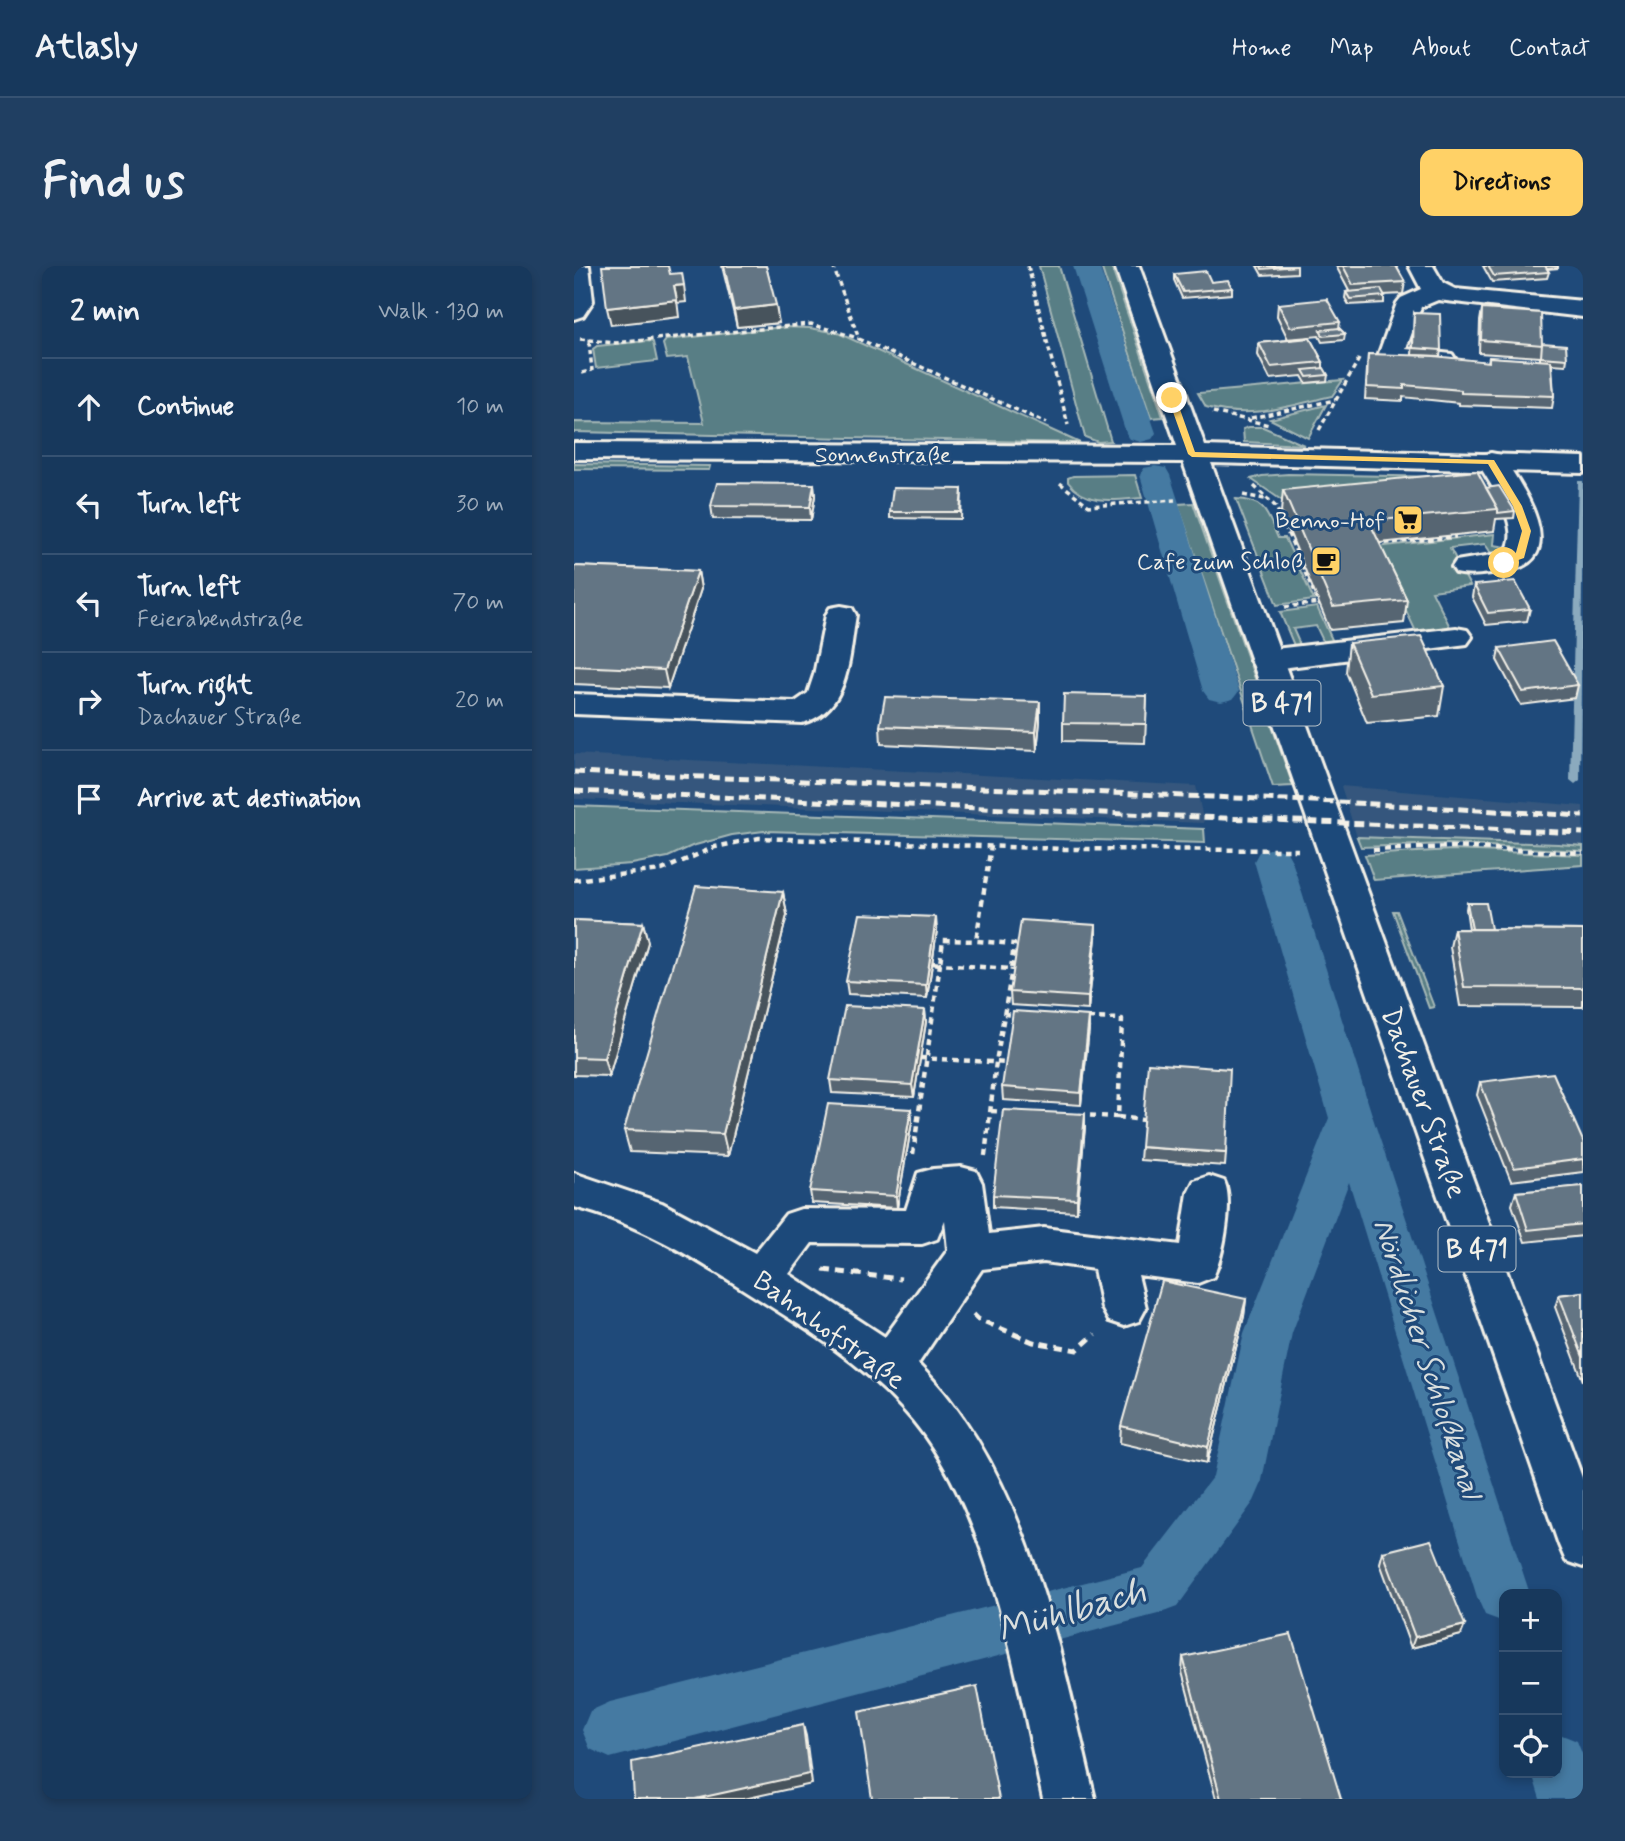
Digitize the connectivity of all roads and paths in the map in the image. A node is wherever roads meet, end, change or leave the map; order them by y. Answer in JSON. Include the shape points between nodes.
{"nodes":[{"id":1,"x":577,"y":266,"type":"edge"},
{"id":2,"x":833,"y":266,"type":"edge"},
{"id":3,"x":1028,"y":266,"type":"edge"},
{"id":4,"x":1126,"y":266,"type":"edge"},
{"id":5,"x":1421,"y":266,"type":"edge"},
{"id":6,"x":1437,"y":292,"type":"junction"},
{"id":7,"x":1583,"y":309,"type":"edge"},
{"id":8,"x":574,"y":312,"type":"edge"},
{"id":9,"x":574,"y":337,"type":"edge"},
{"id":10,"x":859,"y":339,"type":"junction"},
{"id":11,"x":589,"y":342,"type":"junction"},
{"id":12,"x":1391,"y":356,"type":"junction"},
{"id":13,"x":1469,"y":362,"type":"edge"},
{"id":14,"x":582,"y":373,"type":"dead end"},
{"id":15,"x":1336,"y":400,"type":"junction"},
{"id":16,"x":1250,"y":418,"type":"dead end"},
{"id":17,"x":1058,"y":428,"type":"dead end"},
{"id":18,"x":1318,"y":432,"type":"dead end"},
{"id":19,"x":1070,"y":434,"type":"dead end"},
{"id":20,"x":574,"y":451,"type":"edge"},
{"id":21,"x":1192,"y":454,"type":"junction"},
{"id":22,"x":1583,"y":465,"type":"edge"},
{"id":23,"x":1479,"y":475,"type":"junction"},
{"id":24,"x":1056,"y":481,"type":"dead end"},
{"id":25,"x":1251,"y":484,"type":"dead end"},
{"id":26,"x":1437,"y":488,"type":"edge"},
{"id":27,"x":1238,"y":495,"type":"dead end"},
{"id":28,"x":1175,"y":500,"type":"dead end"},
{"id":29,"x":1270,"y":500,"type":"junction"},
{"id":30,"x":1291,"y":510,"type":"edge"},
{"id":31,"x":1278,"y":511,"type":"junction"},
{"id":32,"x":1465,"y":536,"type":"edge"},
{"id":33,"x":1370,"y":545,"type":"edge"},
{"id":34,"x":1467,"y":567,"type":"dead end"},
{"id":35,"x":1319,"y":603,"type":"junction"},
{"id":36,"x":1282,"y":608,"type":"dead end"},
{"id":37,"x":1323,"y":612,"type":"edge"},
{"id":38,"x":841,"y":615,"type":"dead end"},
{"id":39,"x":1456,"y":637,"type":"dead end"},
{"id":40,"x":1266,"y":660,"type":"junction"},
{"id":41,"x":574,"y":704,"type":"edge"},
{"id":42,"x":991,"y":846,"type":"junction"},
{"id":43,"x":1304,"y":850,"type":"dead end"},
{"id":44,"x":1371,"y":850,"type":"dead end"},
{"id":45,"x":1583,"y":853,"type":"edge"},
{"id":46,"x":574,"y":880,"type":"edge"},
{"id":47,"x":976,"y":941,"type":"junction"},
{"id":48,"x":932,"y":963,"type":"edge"},
{"id":49,"x":940,"y":964,"type":"junction"},
{"id":50,"x":1014,"y":969,"type":"junction"},
{"id":51,"x":1004,"y":1014,"type":"junction"},
{"id":52,"x":1030,"y":1015,"type":"edge"},
{"id":53,"x":1082,"y":1018,"type":"edge"},
{"id":54,"x":920,"y":1058,"type":"edge"},
{"id":55,"x":928,"y":1059,"type":"junction"},
{"id":56,"x":996,"y":1062,"type":"junction"},
{"id":57,"x":1008,"y":1063,"type":"edge"},
{"id":58,"x":991,"y":1111,"type":"junction"},
{"id":59,"x":1016,"y":1112,"type":"edge"},
{"id":60,"x":1067,"y":1115,"type":"edge"},
{"id":61,"x":1118,"y":1118,"type":"junction"},
{"id":62,"x":1143,"y":1120,"type":"edge"},
{"id":63,"x":911,"y":1164,"type":"dead end"},
{"id":64,"x":984,"y":1168,"type":"dead end"},
{"id":65,"x":574,"y":1190,"type":"edge"},
{"id":66,"x":1209,"y":1193,"type":"dead end"},
{"id":67,"x":1112,"y":1254,"type":"junction"},
{"id":68,"x":958,"y":1269,"type":"junction"},
{"id":69,"x":765,"y":1270,"type":"junction"},
{"id":70,"x":1124,"y":1308,"type":"joint"},
{"id":71,"x":894,"y":1370,"type":"junction"},
{"id":72,"x":1583,"y":1545,"type":"edge"},
{"id":73,"x":1069,"y":1799,"type":"edge"}],
"edges":[{"from":1,"to":8,"type":"main road","via":[[580,301]]},
{"from":2,"to":10,"type":"path"},
{"from":3,"to":19,"type":"path"},
{"from":4,"to":21,"type":"main road","name":"Dachauer Straße","number":"B 471"},
{"from":5,"to":6,"type":"main road"},
{"from":6,"to":7,"type":"main road"},
{"from":6,"to":12,"type":"main road","via":[[1410,303]]},
{"from":9,"to":11,"type":"path"},
{"from":10,"to":11,"type":"path","via":[[811,324]]},
{"from":10,"to":17,"type":"path"},
{"from":11,"to":14,"type":"path","via":[[592,370]]},
{"from":12,"to":13,"type":"main road"},
{"from":12,"to":15,"type":"path","via":[[1358,360]]},
{"from":15,"to":16,"type":"path"},
{"from":15,"to":18,"type":"path"},
{"from":20,"to":21,"type":"main road","name":"Sonnenstraße"},
{"from":21,"to":23,"type":"main road","name":"Sonnenstraße"},
{"from":21,"to":40,"type":"main road","name":"Dachauer Straße","number":"B 471"},
{"from":22,"to":23,"type":"main road"},
{"from":23,"to":26,"type":"main road"},
{"from":23,"to":34,"type":"main road","via":[[1523,518],[1527,531],[1522,553],[1513,561]]},
{"from":24,"to":28,"type":"path","via":[[1089,506]]},
{"from":25,"to":29,"type":"path"},
{"from":27,"to":29,"type":"path"},
{"from":29,"to":31,"type":"path"},
{"from":30,"to":31,"type":"path"},
{"from":31,"to":35,"type":"path"},
{"from":32,"to":33,"type":"path"},
{"from":35,"to":36,"type":"path"},
{"from":35,"to":37,"type":"path"},
{"from":38,"to":41,"type":"main road","via":[[822,698],[802,713]]},
{"from":39,"to":40,"type":"main road"},
{"from":40,"to":72,"type":"main road","name":"Dachauer Straße","number":"B 471"},
{"from":42,"to":43,"type":"path"},
{"from":42,"to":46,"type":"path","via":[[759,838],[715,847],[662,870]]},
{"from":42,"to":47,"type":"path"},
{"from":44,"to":45,"type":"path","via":[[1452,847]]},
{"from":47,"to":49,"type":"path","via":[[943,940]]},
{"from":47,"to":50,"type":"path","via":[[1014,944]]},
{"from":48,"to":49,"type":"path"},
{"from":49,"to":50,"type":"path"},
{"from":49,"to":55,"type":"path"},
{"from":50,"to":51,"type":"path"},
{"from":51,"to":52,"type":"path"},
{"from":51,"to":56,"type":"path"},
{"from":53,"to":61,"type":"path","via":[[1122,1019]]},
{"from":54,"to":55,"type":"path"},
{"from":55,"to":56,"type":"path"},
{"from":55,"to":63,"type":"path"},
{"from":56,"to":57,"type":"path"},
{"from":56,"to":58,"type":"path"},
{"from":58,"to":59,"type":"path"},
{"from":58,"to":64,"type":"path"},
{"from":60,"to":61,"type":"path"},
{"from":61,"to":62,"type":"path"},
{"from":65,"to":69,"type":"main road","name":"Bahnhofstraße","via":[[601,1195]]},
{"from":66,"to":67,"type":"main road","via":[[1198,1265]]},
{"from":67,"to":68,"type":"main road","via":[[1044,1245]]},
{"from":67,"to":70,"type":"main road"},
{"from":68,"to":69,"type":"path"},
{"from":68,"to":69,"type":"main road","via":[[961,1183],[933,1185],[922,1227],[801,1226]]},
{"from":68,"to":70,"type":"path","via":[[978,1318],[1033,1342],[1077,1350]]},
{"from":68,"to":71,"type":"main road","via":[[900,1351]]},
{"from":69,"to":71,"type":"main road","name":"Bahnhofstraße"},
{"from":71,"to":73,"type":"main road","name":"Bahnhofstraße","via":[[937,1416],[977,1483],[1014,1580]]}]}
